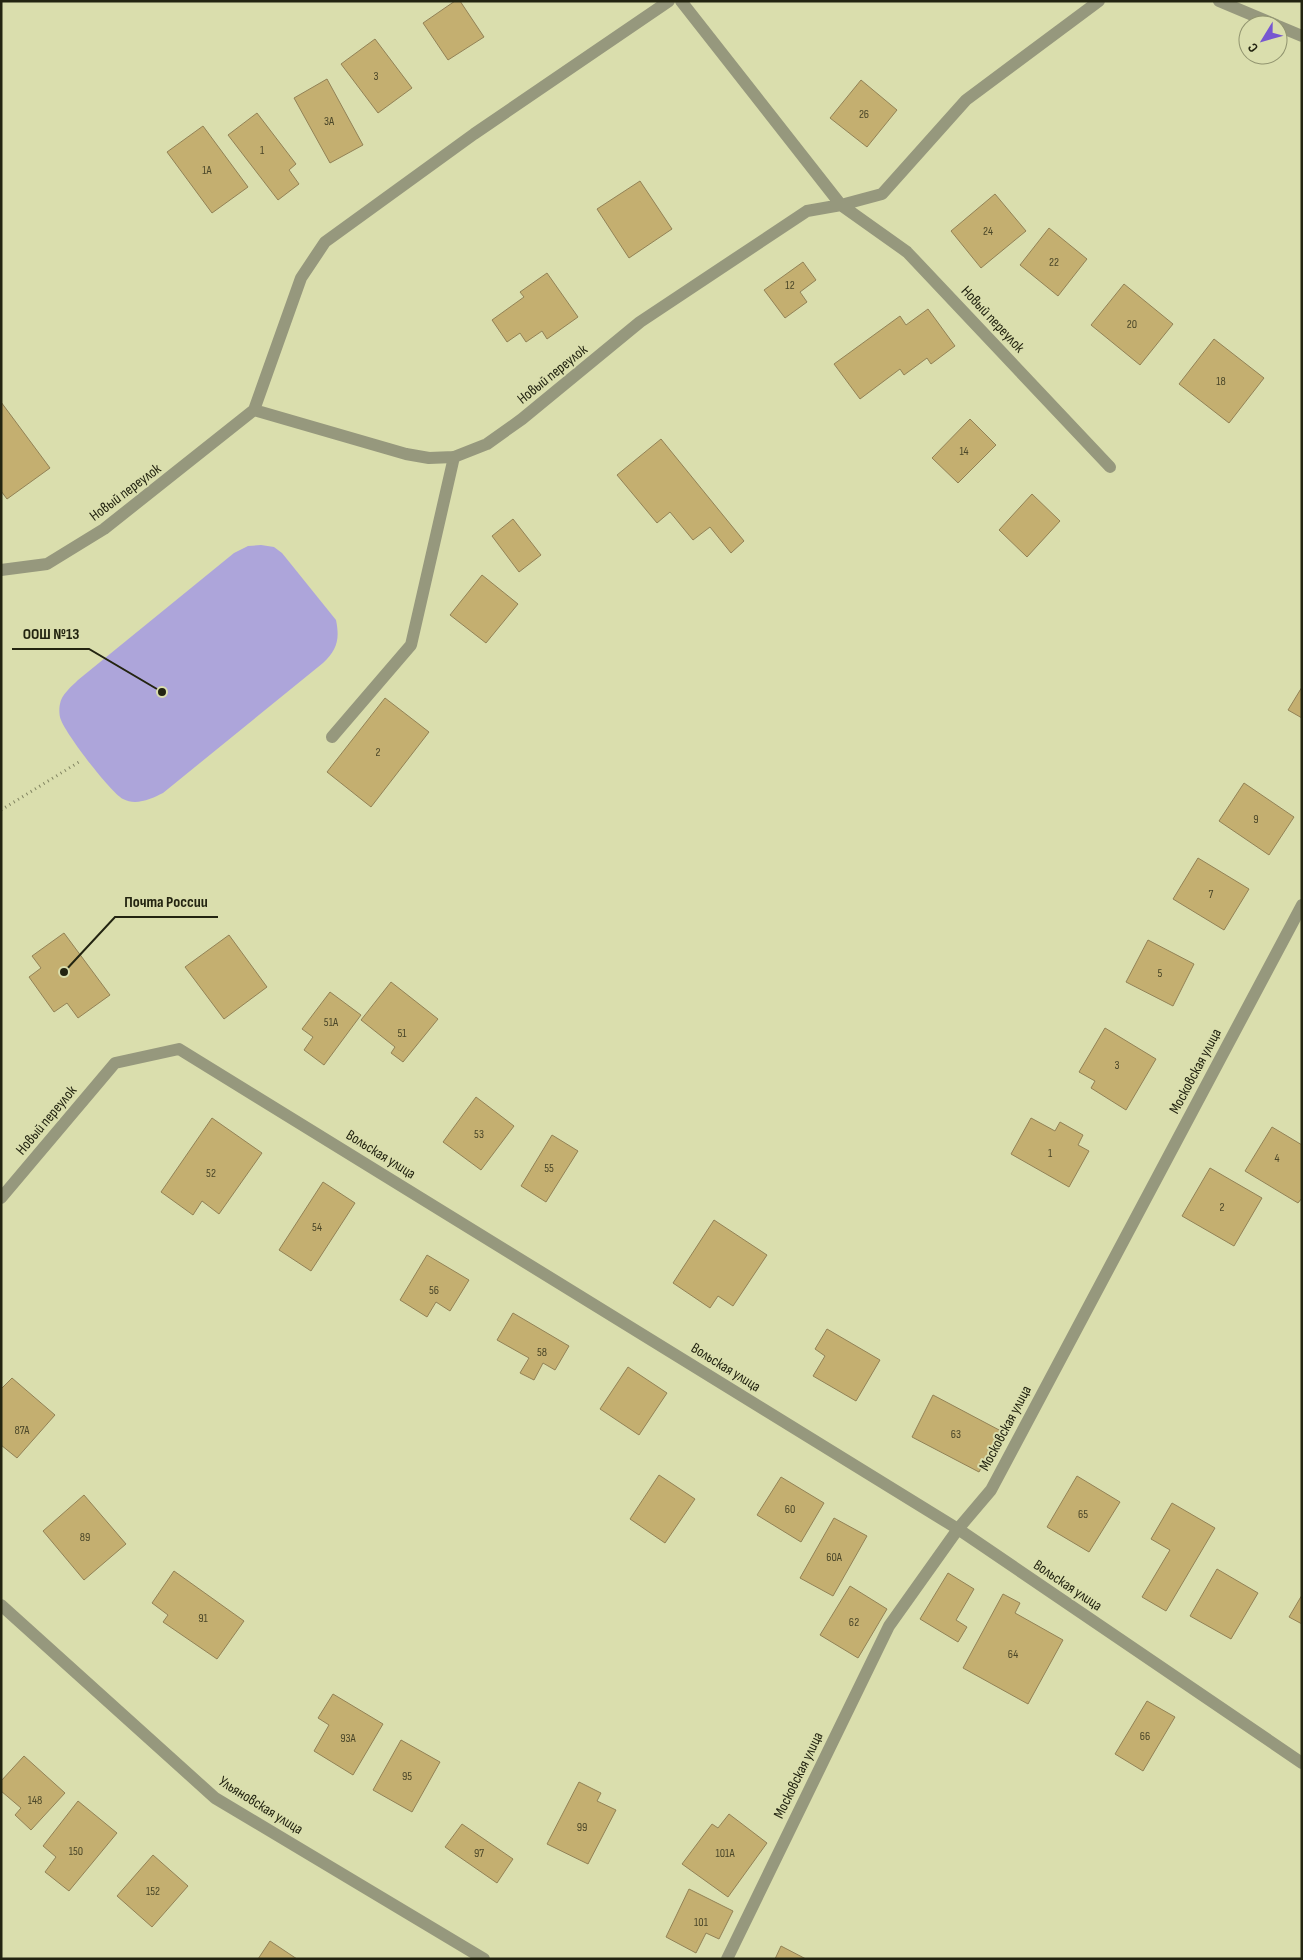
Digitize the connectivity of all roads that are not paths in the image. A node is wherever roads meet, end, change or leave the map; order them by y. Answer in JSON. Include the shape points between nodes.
{"nodes":[{"id":1,"x":669,"y":1,"type":"edge"},
{"id":2,"x":681,"y":1,"type":"edge"},
{"id":3,"x":1099,"y":1,"type":"edge"},
{"id":4,"x":1219,"y":1,"type":"edge"},
{"id":5,"x":1251,"y":15,"type":"edge"},
{"id":6,"x":1288,"y":30,"type":"edge"},
{"id":7,"x":1302,"y":36,"type":"edge"},
{"id":8,"x":842,"y":205,"type":"junction"},
{"id":9,"x":254,"y":410,"type":"junction"},
{"id":10,"x":454,"y":457,"type":"junction"},
{"id":11,"x":1110,"y":468,"type":"dead end"},
{"id":12,"x":1,"y":570,"type":"edge"},
{"id":13,"x":332,"y":737,"type":"dead end"},
{"id":14,"x":1302,"y":905,"type":"edge"},
{"id":15,"x":115,"y":1063,"type":"joint"},
{"id":16,"x":1,"y":1198,"type":"edge"},
{"id":17,"x":958,"y":1529,"type":"junction"},
{"id":18,"x":1,"y":1605,"type":"edge"},
{"id":19,"x":1302,"y":1763,"type":"edge"},
{"id":20,"x":484,"y":1959,"type":"edge"},
{"id":21,"x":727,"y":1959,"type":"edge"}],
"edges":[{"from":1,"to":9,"type":"street","via":[[474,134],[325,242],[301,278]]},
{"from":2,"to":8,"type":"street","name":"Новый переулок"},
{"from":3,"to":8,"type":"street","name":"Новый переулок","via":[[966,100],[882,194]]},
{"from":4,"to":5,"type":"street"},
{"from":6,"to":7,"type":"street"},
{"from":8,"to":10,"type":"street","name":"Новый переулок","via":[[807,211],[640,322],[487,444]]},
{"from":8,"to":11,"type":"street","name":"Новый переулок","via":[[907,252]]},
{"from":9,"to":10,"type":"street","name":"Новый переулок","via":[[406,454],[429,458]]},
{"from":9,"to":12,"type":"street","name":"Новый переулок","via":[[104,530],[47,564]]},
{"from":10,"to":13,"type":"street","via":[[411,645]]},
{"from":14,"to":17,"type":"street","name":"Московская улица","via":[[991,1490]]},
{"from":15,"to":16,"type":"street","name":"Новый переулок"},
{"from":15,"to":17,"type":"street","name":"Вольская улица","via":[[179,1049]]},
{"from":17,"to":19,"type":"street","name":"Вольская улица"},
{"from":17,"to":21,"type":"street","name":"Московская улица","via":[[889,1626]]},
{"from":18,"to":20,"type":"street","name":"Ульяновская улица","via":[[216,1798]]}]}
